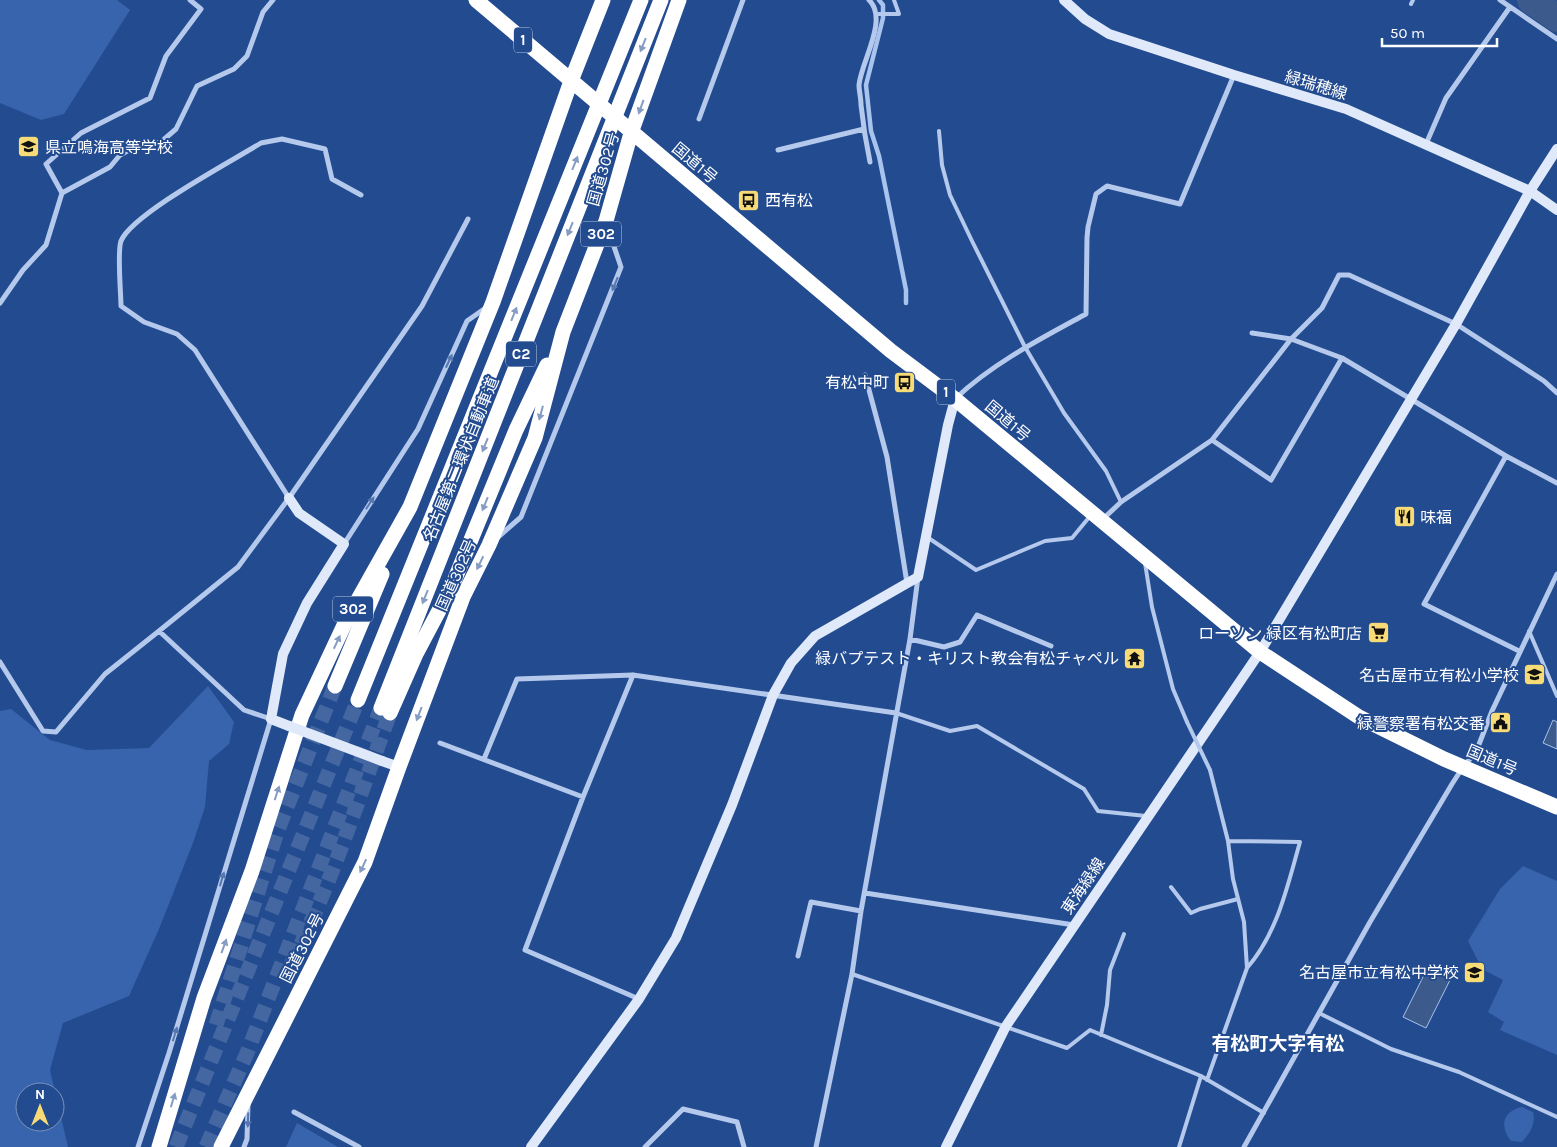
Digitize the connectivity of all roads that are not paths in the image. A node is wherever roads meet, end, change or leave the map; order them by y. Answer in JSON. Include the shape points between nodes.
{"nodes":[{"id":1,"x":190,"y":0,"type":"edge"},
{"id":2,"x":273,"y":0,"type":"edge"},
{"id":3,"x":476,"y":0,"type":"edge"},
{"id":4,"x":603,"y":0,"type":"edge"},
{"id":5,"x":641,"y":0,"type":"edge"},
{"id":6,"x":661,"y":0,"type":"edge"},
{"id":7,"x":678,"y":0,"type":"edge"},
{"id":8,"x":743,"y":0,"type":"edge"},
{"id":9,"x":868,"y":0,"type":"edge"},
{"id":10,"x":894,"y":0,"type":"edge"},
{"id":11,"x":1064,"y":0,"type":"edge"},
{"id":12,"x":1500,"y":0,"type":"edge"},
{"id":13,"x":1510,"y":7,"type":"junction"},
{"id":14,"x":876,"y":14,"type":"junction"},
{"id":15,"x":1557,"y":39,"type":"edge"},
{"id":16,"x":1234,"y":75,"type":"junction"},
{"id":17,"x":571,"y":81,"type":"junction"},
{"id":18,"x":698,"y":120,"type":"dead end"},
{"id":19,"x":864,"y":129,"type":"junction"},
{"id":20,"x":939,"y":131,"type":"dead end"},
{"id":21,"x":631,"y":133,"type":"junction"},
{"id":22,"x":1426,"y":144,"type":"junction"},
{"id":23,"x":1557,"y":149,"type":"edge"},
{"id":24,"x":778,"y":150,"type":"dead end"},
{"id":25,"x":870,"y":162,"type":"dead end"},
{"id":26,"x":1530,"y":191,"type":"junction"},
{"id":27,"x":62,"y":193,"type":"junction"},
{"id":28,"x":361,"y":194,"type":"dead end"},
{"id":29,"x":1557,"y":210,"type":"edge"},
{"id":30,"x":468,"y":219,"type":"dead end"},
{"id":31,"x":606,"y":221,"type":"junction"},
{"id":32,"x":0,"y":302,"type":"edge"},
{"id":33,"x":493,"y":302,"type":"junction"},
{"id":34,"x":1456,"y":324,"type":"junction"},
{"id":35,"x":563,"y":332,"type":"junction"},
{"id":36,"x":1252,"y":333,"type":"dead end"},
{"id":37,"x":1291,"y":338,"type":"junction"},
{"id":38,"x":1025,"y":347,"type":"junction"},
{"id":39,"x":1342,"y":358,"type":"junction"},
{"id":40,"x":865,"y":375,"type":"dead end"},
{"id":41,"x":1557,"y":393,"type":"edge"},
{"id":42,"x":1411,"y":398,"type":"junction"},
{"id":43,"x":955,"y":399,"type":"junction"},
{"id":44,"x":1212,"y":440,"type":"junction"},
{"id":45,"x":1506,"y":456,"type":"junction"},
{"id":46,"x":1557,"y":483,"type":"edge"},
{"id":47,"x":289,"y":498,"type":"junction"},
{"id":48,"x":1122,"y":502,"type":"junction"},
{"id":49,"x":410,"y":507,"type":"junction"},
{"id":50,"x":1096,"y":517,"type":"junction"},
{"id":51,"x":927,"y":538,"type":"junction"},
{"id":52,"x":344,"y":544,"type":"junction"},
{"id":53,"x":489,"y":545,"type":"junction"},
{"id":54,"x":1144,"y":557,"type":"junction"},
{"id":55,"x":1557,"y":574,"type":"edge"},
{"id":56,"x":918,"y":577,"type":"junction"},
{"id":57,"x":907,"y":583,"type":"junction"},
{"id":58,"x":159,"y":631,"type":"junction"},
{"id":59,"x":1529,"y":631,"type":"junction"},
{"id":60,"x":910,"y":639,"type":"junction"},
{"id":61,"x":1051,"y":646,"type":"dead end"},
{"id":62,"x":1519,"y":651,"type":"junction"},
{"id":63,"x":1260,"y":652,"type":"junction"},
{"id":64,"x":0,"y":662,"type":"edge"},
{"id":65,"x":633,"y":675,"type":"junction"},
{"id":66,"x":335,"y":686,"type":"tunnel mouth"},
{"id":67,"x":773,"y":695,"type":"junction"},
{"id":68,"x":1557,"y":696,"type":"edge"},
{"id":69,"x":358,"y":700,"type":"tunnel mouth"},
{"id":70,"x":896,"y":713,"type":"junction"},
{"id":71,"x":271,"y":719,"type":"junction"},
{"id":72,"x":440,"y":743,"type":"dead end"},
{"id":73,"x":484,"y":759,"type":"junction"},
{"id":74,"x":399,"y":767,"type":"junction"},
{"id":75,"x":1464,"y":767,"type":"junction"},
{"id":76,"x":583,"y":798,"type":"junction"},
{"id":77,"x":1557,"y":807,"type":"edge"},
{"id":78,"x":1148,"y":816,"type":"junction"},
{"id":79,"x":1228,"y":842,"type":"junction"},
{"id":80,"x":1171,"y":887,"type":"dead end"},
{"id":81,"x":865,"y":893,"type":"junction"},
{"id":82,"x":1238,"y":899,"type":"junction"},
{"id":83,"x":862,"y":911,"type":"junction"},
{"id":84,"x":1074,"y":925,"type":"junction"},
{"id":85,"x":1124,"y":934,"type":"dead end"},
{"id":86,"x":798,"y":956,"type":"dead end"},
{"id":87,"x":1247,"y":968,"type":"junction"},
{"id":88,"x":852,"y":974,"type":"junction"},
{"id":89,"x":639,"y":999,"type":"junction"},
{"id":90,"x":1318,"y":1013,"type":"junction"},
{"id":91,"x":1006,"y":1026,"type":"junction"},
{"id":92,"x":1101,"y":1035,"type":"junction"},
{"id":93,"x":1201,"y":1076,"type":"junction"},
{"id":94,"x":1207,"y":1080,"type":"junction"},
{"id":95,"x":248,"y":1092,"type":"junction"},
{"id":96,"x":294,"y":1112,"type":"dead end"},
{"id":97,"x":1264,"y":1113,"type":"junction"},
{"id":98,"x":1557,"y":1117,"type":"edge"},
{"id":99,"x":138,"y":1147,"type":"edge"},
{"id":100,"x":159,"y":1147,"type":"edge"},
{"id":101,"x":221,"y":1147,"type":"edge"},
{"id":102,"x":244,"y":1147,"type":"edge"},
{"id":103,"x":359,"y":1147,"type":"edge"},
{"id":104,"x":531,"y":1147,"type":"edge"},
{"id":105,"x":645,"y":1147,"type":"edge"},
{"id":106,"x":744,"y":1147,"type":"edge"},
{"id":107,"x":816,"y":1147,"type":"edge"},
{"id":108,"x":946,"y":1147,"type":"edge"},
{"id":109,"x":1178,"y":1147,"type":"edge"},
{"id":110,"x":1244,"y":1147,"type":"edge"}],
"edges":[{"from":1,"to":27,"type":"street","via":[[201,9],[166,56],[150,98],[82,134],[46,164]]},
{"from":2,"to":27,"type":"street","via":[[263,12],[247,56],[234,69],[197,86],[176,129],[161,142],[133,148],[120,155],[110,167]]},
{"from":3,"to":17,"type":"highway","name":"国道1号","number":"1"},
{"from":4,"to":17,"type":"highway","number":"302"},
{"from":69,"to":5,"type":"highway","name":"名古屋第二環状自動車道","number":"C2","one_way":true,"bridge":true},
{"from":6,"to":35,"type":"highway","name":"名古屋第二環状自動車道","number":"C2","bridge":true,"via":[[386,711],[452,586],[516,430]]},
{"from":7,"to":21,"type":"highway","name":"国道302号","number":"302","one_way":true},
{"from":8,"to":18,"type":"street"},
{"from":9,"to":14,"type":"street"},
{"from":10,"to":14,"type":"lane","via":[[899,14]]},
{"from":11,"to":16,"type":"street","name":"緑瑞穂線","via":[[1109,34]]},
{"from":12,"to":13,"type":"street"},
{"from":13,"to":15,"type":"street"},
{"from":13,"to":22,"type":"street","via":[[1446,98]]},
{"from":14,"to":19,"type":"street","via":[[872,43],[859,85]]},
{"from":16,"to":22,"type":"street","name":"緑瑞穂線","via":[[1346,109]]},
{"from":16,"to":38,"type":"street","via":[[1180,204],[1107,186],[1096,194],[1087,238],[1086,314]]},
{"from":17,"to":21,"type":"highway","name":"国道1号","number":"1"},
{"from":17,"to":33,"type":"highway","number":"302"},
{"from":19,"to":24,"type":"street"},
{"from":19,"to":25,"type":"street"},
{"from":20,"to":38,"type":"lane","via":[[942,165],[950,195]]},
{"from":21,"to":31,"type":"highway","name":"国道302号","number":"302"},
{"from":21,"to":43,"type":"highway","name":"国道1号","number":"1","via":[[891,351]]},
{"from":22,"to":26,"type":"street","name":"緑瑞穂線"},
{"from":23,"to":26,"type":"street","name":"東海緑線"},
{"from":26,"to":29,"type":"street","name":"緑瑞穂線"},
{"from":26,"to":34,"type":"street","name":"東海緑線"},
{"from":27,"to":32,"type":"street","via":[[46,245]]},
{"from":28,"to":47,"type":"street","via":[[332,179],[325,149],[282,138],[261,143],[151,210],[133,225],[121,242],[122,306],[144,322],[177,334],[195,350]]},
{"from":30,"to":47,"type":"street","via":[[422,306]]},
{"from":31,"to":35,"type":"highway","name":"国道302号","number":"302"},
{"from":31,"to":53,"type":"street","one_way":true,"via":[[621,266],[521,517]]},
{"from":33,"to":49,"type":"highway","number":"302"},
{"from":52,"to":33,"type":"street","one_way":true,"via":[[418,429],[467,321]]},
{"from":34,"to":37,"type":"street","via":[[1349,275],[1339,275],[1322,308]]},
{"from":34,"to":41,"type":"street","via":[[1544,381]]},
{"from":34,"to":42,"type":"street","name":"東海緑線"},
{"from":35,"to":53,"type":"highway","name":"国道302号","number":"302","one_way":true,"via":[[535,438]]},
{"from":36,"to":37,"type":"street"},
{"from":37,"to":39,"type":"street"},
{"from":37,"to":44,"type":"street"},
{"from":38,"to":43,"type":"street"},
{"from":38,"to":48,"type":"lane","via":[[1064,413],[1106,471]]},
{"from":39,"to":42,"type":"street"},
{"from":39,"to":44,"type":"street","via":[[1272,480]]},
{"from":40,"to":57,"type":"street","via":[[887,457]]},
{"from":42,"to":45,"type":"street"},
{"from":42,"to":63,"type":"street","name":"東海緑線"},
{"from":43,"to":50,"type":"highway","name":"国道1号","number":"1"},
{"from":43,"to":51,"type":"street"},
{"from":44,"to":48,"type":"street"},
{"from":45,"to":46,"type":"street"},
{"from":45,"to":62,"type":"street","via":[[1424,604]]},
{"from":47,"to":52,"type":"street","via":[[299,513]]},
{"from":47,"to":58,"type":"street","via":[[238,568]]},
{"from":48,"to":50,"type":"street"},
{"from":49,"to":66,"type":"highway"},
{"from":100,"to":49,"type":"highway","number":"302","one_way":true,"via":[[204,998],[252,871],[302,715],[346,621]]},
{"from":50,"to":51,"type":"lane","via":[[1072,538],[1045,540],[976,570]]},
{"from":50,"to":54,"type":"highway","name":"国道1号","number":"1"},
{"from":51,"to":56,"type":"street"},
{"from":52,"to":71,"type":"street","via":[[307,603],[283,654]]},
{"from":53,"to":74,"type":"highway","name":"国道302号","number":"302","one_way":true,"via":[[463,597]]},
{"from":54,"to":63,"type":"highway","name":"国道1号","number":"1"},
{"from":54,"to":79,"type":"lane","bridge":true,"via":[[1152,607],[1172,689],[1210,770]]},
{"from":55,"to":59,"type":"street"},
{"from":56,"to":57,"type":"street"},
{"from":56,"to":60,"type":"street"},
{"from":57,"to":67,"type":"street","via":[[815,636],[791,663]]},
{"from":58,"to":64,"type":"street","via":[[105,674],[56,732],[43,730]]},
{"from":58,"to":71,"type":"street","via":[[244,710]]},
{"from":59,"to":62,"type":"street"},
{"from":59,"to":68,"type":"lane"},
{"from":60,"to":61,"type":"street","via":[[944,647],[960,642],[977,615]]},
{"from":60,"to":70,"type":"street"},
{"from":62,"to":75,"type":"street","via":[[1476,752]]},
{"from":63,"to":75,"type":"highway","name":"国道1号","number":"1","via":[[1359,717]]},
{"from":63,"to":78,"type":"street","name":"東海緑線"},
{"from":65,"to":67,"type":"street"},
{"from":65,"to":73,"type":"street","via":[[517,679]]},
{"from":65,"to":76,"type":"street"},
{"from":67,"to":70,"type":"street"},
{"from":67,"to":89,"type":"street","via":[[732,805],[676,938]]},
{"from":70,"to":78,"type":"lane","via":[[950,730],[977,726],[1084,789],[1098,812]]},
{"from":70,"to":81,"type":"street"},
{"from":71,"to":74,"type":"street","bridge":true},
{"from":99,"to":71,"type":"street","one_way":true},
{"from":72,"to":73,"type":"street"},
{"from":73,"to":76,"type":"street"},
{"from":74,"to":95,"type":"highway","name":"国道302号","number":"302","one_way":true,"via":[[365,862]]},
{"from":75,"to":77,"type":"highway","name":"国道1号","number":"1"},
{"from":75,"to":90,"type":"street"},
{"from":76,"to":89,"type":"street","via":[[525,950]]},
{"from":78,"to":84,"type":"street","name":"東海緑線"},
{"from":79,"to":82,"type":"lane"},
{"from":79,"to":87,"type":"lane","via":[[1300,842],[1278,920]]},
{"from":80,"to":82,"type":"lane","via":[[1191,913]]},
{"from":81,"to":83,"type":"street"},
{"from":81,"to":84,"type":"street"},
{"from":82,"to":87,"type":"lane","via":[[1244,922]]},
{"from":83,"to":86,"type":"street","via":[[811,902]]},
{"from":83,"to":88,"type":"street"},
{"from":84,"to":91,"type":"street","name":"東海緑線"},
{"from":85,"to":92,"type":"lane","via":[[1110,970],[1108,1004]]},
{"from":87,"to":94,"type":"lane"},
{"from":88,"to":91,"type":"lane"},
{"from":88,"to":107,"type":"street"},
{"from":89,"to":104,"type":"street"},
{"from":90,"to":97,"type":"street"},
{"from":90,"to":98,"type":"lane","via":[[1391,1048],[1459,1072]]},
{"from":91,"to":92,"type":"lane","via":[[1067,1048],[1090,1030]]},
{"from":91,"to":108,"type":"street","name":"東海緑線"},
{"from":92,"to":93,"type":"lane"},
{"from":93,"to":94,"type":"lane"},
{"from":93,"to":109,"type":"lane"},
{"from":94,"to":97,"type":"lane"},
{"from":95,"to":101,"type":"highway","name":"国道302号","number":"302"},
{"from":95,"to":102,"type":"street","one_way":true},
{"from":96,"to":103,"type":"street"},
{"from":97,"to":110,"type":"street"},
{"from":105,"to":106,"type":"street","via":[[683,1109],[737,1122]]}]}
